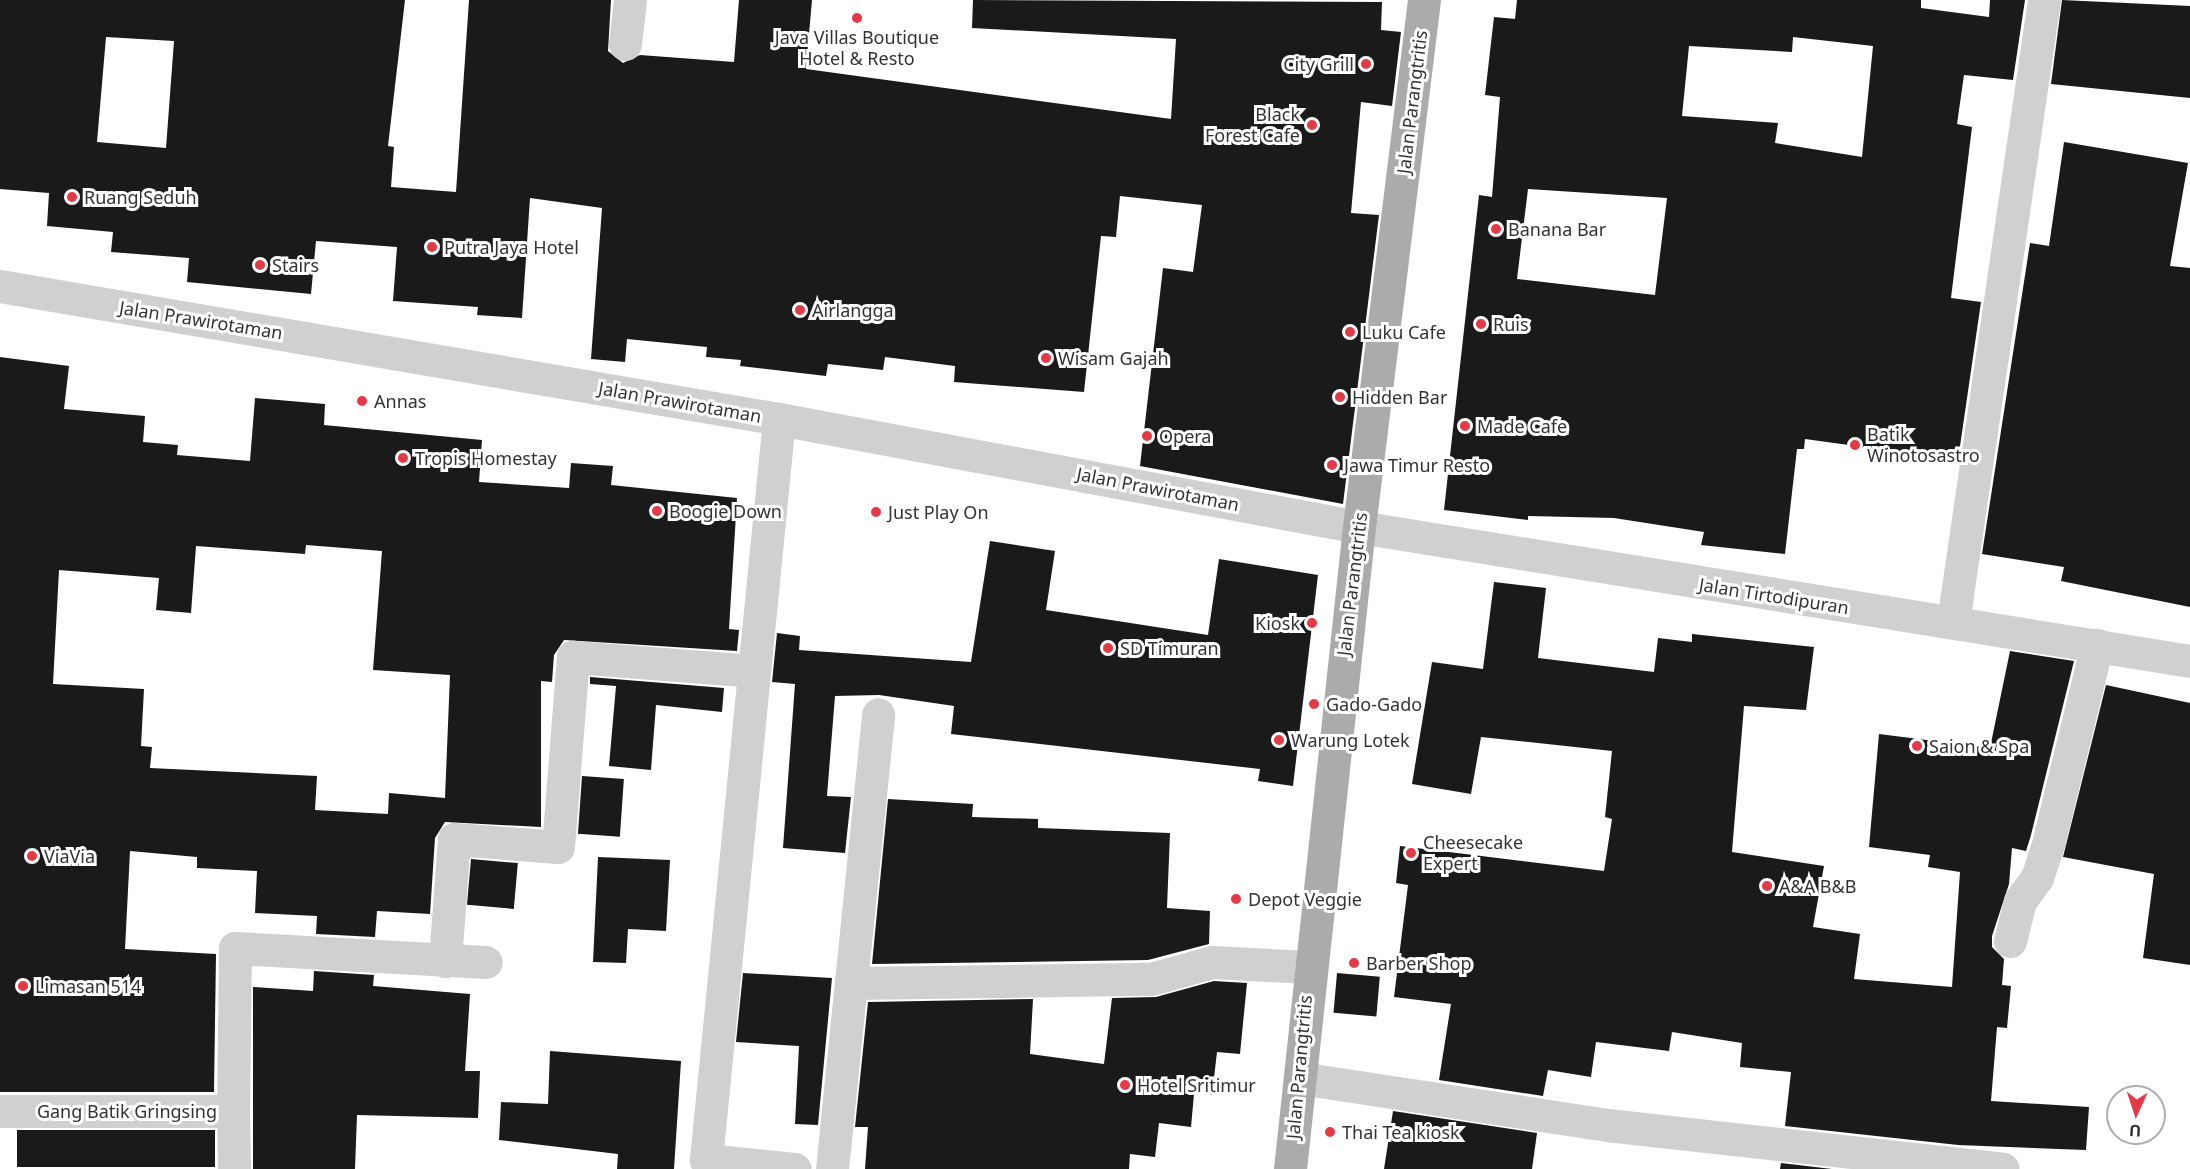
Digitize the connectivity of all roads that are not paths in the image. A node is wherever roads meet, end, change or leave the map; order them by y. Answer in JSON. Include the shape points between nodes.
{"nodes":[{"id":1,"x":630,"y":0,"type":"edge"},
{"id":2,"x":1424,"y":0,"type":"edge"},
{"id":3,"x":2044,"y":0,"type":"edge"},
{"id":4,"x":625,"y":44,"type":"dead end"},
{"id":5,"x":0,"y":286,"type":"edge"},
{"id":6,"x":779,"y":419,"type":"junction"},
{"id":7,"x":1359,"y":526,"type":"junction"},
{"id":8,"x":1953,"y":622,"type":"junction"},
{"id":9,"x":2097,"y":645,"type":"junction"},
{"id":10,"x":2190,"y":661,"type":"edge"},
{"id":11,"x":753,"y":671,"type":"junction"},
{"id":12,"x":878,"y":714,"type":"dead end"},
{"id":13,"x":2010,"y":941,"type":"dead end"},
{"id":14,"x":445,"y":961,"type":"junction"},
{"id":15,"x":486,"y":962,"type":"dead end"},
{"id":16,"x":1308,"y":967,"type":"junction"},
{"id":17,"x":855,"y":982,"type":"junction"},
{"id":18,"x":1300,"y":1078,"type":"junction"},
{"id":19,"x":0,"y":1111,"type":"edge"},
{"id":20,"x":233,"y":1111,"type":"junction"},
{"id":21,"x":234,"y":1169,"type":"edge"},
{"id":22,"x":795,"y":1169,"type":"edge"},
{"id":23,"x":832,"y":1169,"type":"edge"},
{"id":24,"x":1290,"y":1169,"type":"edge"},
{"id":25,"x":2003,"y":1169,"type":"edge"}],
"edges":[{"from":1,"to":4,"type":"street"},
{"from":2,"to":7,"type":"main road","name":"Jalan Parangtritis"},
{"from":3,"to":8,"type":"street"},
{"from":5,"to":6,"type":"street","name":"Jalan Prawirotaman"},
{"from":6,"to":7,"type":"street","name":"Jalan Prawirotaman"},
{"from":6,"to":11,"type":"street"},
{"from":7,"to":8,"type":"street","name":"Jalan Tirtodipuran"},
{"from":7,"to":16,"type":"main road","name":"Jalan Parangtritis"},
{"from":8,"to":9,"type":"street","name":"Jalan Tirtodipuran"},
{"from":9,"to":10,"type":"street","name":"Jalan Tirtodipuran"},
{"from":9,"to":13,"type":"street","via":[[2049,840],[2037,878],[2020,901]]},
{"from":11,"to":14,"type":"street","via":[[573,657],[558,847],[454,839]]},
{"from":11,"to":22,"type":"street","via":[[706,1160]]},
{"from":12,"to":17,"type":"street"},
{"from":14,"to":15,"type":"street"},
{"from":14,"to":20,"type":"street","via":[[235,948]]},
{"from":16,"to":17,"type":"street","via":[[1212,962],[1151,980]]},
{"from":16,"to":18,"type":"main road","name":"Jalan Parangtritis"},
{"from":17,"to":23,"type":"street"},
{"from":18,"to":24,"type":"main road","name":"Jalan Parangtritis"},
{"from":18,"to":25,"type":"street","via":[[1607,1125]]},
{"from":19,"to":20,"type":"street","name":"Gang Batik Gringsing"},
{"from":20,"to":21,"type":"street","name":"Gang Batik Gringsing"}]}
